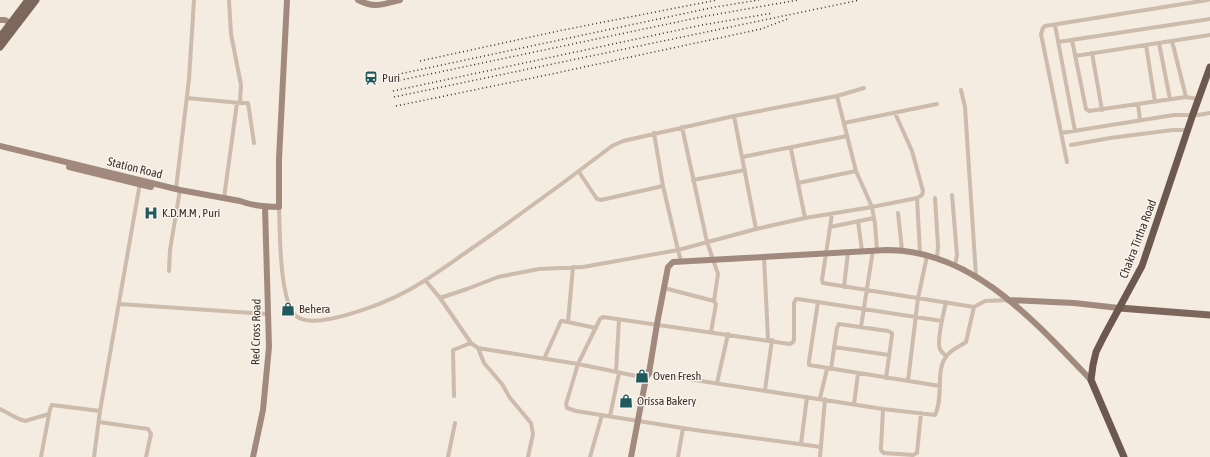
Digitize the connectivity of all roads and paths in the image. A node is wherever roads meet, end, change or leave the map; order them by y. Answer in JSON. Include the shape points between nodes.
{"nodes":[{"id":1,"x":28,"y":0,"type":"edge"},
{"id":2,"x":36,"y":0,"type":"edge"},
{"id":3,"x":194,"y":0,"type":"edge"},
{"id":4,"x":229,"y":0,"type":"edge"},
{"id":5,"x":287,"y":0,"type":"edge"},
{"id":6,"x":358,"y":0,"type":"edge"},
{"id":7,"x":400,"y":0,"type":"edge"},
{"id":8,"x":1208,"y":0,"type":"edge"},
{"id":9,"x":1210,"y":19,"type":"edge"},
{"id":10,"x":0,"y":20,"type":"edge"},
{"id":11,"x":13,"y":25,"type":"junction"},
{"id":12,"x":1055,"y":25,"type":"junction"},
{"id":13,"x":1210,"y":35,"type":"edge"},
{"id":14,"x":0,"y":37,"type":"edge"},
{"id":15,"x":1072,"y":40,"type":"junction"},
{"id":16,"x":1172,"y":41,"type":"junction"},
{"id":17,"x":1058,"y":42,"type":"junction"},
{"id":18,"x":1159,"y":44,"type":"junction"},
{"id":19,"x":1146,"y":45,"type":"junction"},
{"id":20,"x":0,"y":47,"type":"edge"},
{"id":21,"x":1092,"y":54,"type":"junction"},
{"id":22,"x":1075,"y":56,"type":"junction"},
{"id":23,"x":1210,"y":67,"type":"edge"},
{"id":24,"x":864,"y":88,"type":"dead end"},
{"id":25,"x":961,"y":90,"type":"dead end"},
{"id":26,"x":837,"y":96,"type":"junction"},
{"id":27,"x":1186,"y":97,"type":"junction"},
{"id":28,"x":187,"y":98,"type":"junction"},
{"id":29,"x":1198,"y":99,"type":"junction"},
{"id":30,"x":1170,"y":100,"type":"junction"},
{"id":31,"x":1155,"y":102,"type":"junction"},
{"id":32,"x":238,"y":103,"type":"junction"},
{"id":33,"x":937,"y":104,"type":"dead end"},
{"id":34,"x":1138,"y":104,"type":"junction"},
{"id":35,"x":1102,"y":110,"type":"junction"},
{"id":36,"x":895,"y":113,"type":"junction"},
{"id":37,"x":1210,"y":113,"type":"edge"},
{"id":38,"x":1193,"y":114,"type":"junction"},
{"id":39,"x":734,"y":116,"type":"junction"},
{"id":40,"x":1140,"y":120,"type":"junction"},
{"id":41,"x":844,"y":123,"type":"junction"},
{"id":42,"x":682,"y":127,"type":"junction"},
{"id":43,"x":1187,"y":130,"type":"junction"},
{"id":44,"x":1075,"y":131,"type":"junction"},
{"id":45,"x":654,"y":133,"type":"junction"},
{"id":46,"x":1061,"y":133,"type":"junction"},
{"id":47,"x":847,"y":136,"type":"junction"},
{"id":48,"x":254,"y":143,"type":"dead end"},
{"id":49,"x":1071,"y":145,"type":"dead end"},
{"id":50,"x":0,"y":146,"type":"edge"},
{"id":51,"x":791,"y":148,"type":"junction"},
{"id":52,"x":0,"y":150,"type":"edge"},
{"id":53,"x":742,"y":157,"type":"junction"},
{"id":54,"x":1067,"y":162,"type":"dead end"},
{"id":55,"x":745,"y":170,"type":"junction"},
{"id":56,"x":856,"y":171,"type":"junction"},
{"id":57,"x":579,"y":172,"type":"junction"},
{"id":58,"x":693,"y":180,"type":"junction"},
{"id":59,"x":140,"y":182,"type":"junction"},
{"id":60,"x":798,"y":183,"type":"junction"},
{"id":61,"x":663,"y":186,"type":"junction"},
{"id":62,"x":179,"y":191,"type":"junction"},
{"id":63,"x":952,"y":195,"type":"dead end"},
{"id":64,"x":224,"y":198,"type":"junction"},
{"id":65,"x":917,"y":198,"type":"junction"},
{"id":66,"x":935,"y":198,"type":"dead end"},
{"id":67,"x":249,"y":205,"type":"junction"},
{"id":68,"x":279,"y":206,"type":"junction"},
{"id":69,"x":265,"y":207,"type":"junction"},
{"id":70,"x":872,"y":207,"type":"junction"},
{"id":71,"x":898,"y":213,"type":"dead end"},
{"id":72,"x":832,"y":214,"type":"junction"},
{"id":73,"x":805,"y":218,"type":"junction"},
{"id":74,"x":874,"y":218,"type":"junction"},
{"id":75,"x":858,"y":221,"type":"junction"},
{"id":76,"x":830,"y":227,"type":"junction"},
{"id":77,"x":756,"y":229,"type":"junction"},
{"id":78,"x":707,"y":242,"type":"junction"},
{"id":79,"x":678,"y":250,"type":"junction"},
{"id":80,"x":875,"y":250,"type":"junction"},
{"id":81,"x":902,"y":250,"type":"junction"},
{"id":82,"x":862,"y":251,"type":"junction"},
{"id":83,"x":848,"y":252,"type":"junction"},
{"id":84,"x":826,"y":253,"type":"junction"},
{"id":85,"x":920,"y":253,"type":"junction"},
{"id":86,"x":927,"y":256,"type":"junction"},
{"id":87,"x":764,"y":257,"type":"junction"},
{"id":88,"x":713,"y":259,"type":"junction"},
{"id":89,"x":937,"y":259,"type":"junction"},
{"id":90,"x":681,"y":261,"type":"junction"},
{"id":91,"x":955,"y":266,"type":"junction"},
{"id":92,"x":573,"y":267,"type":"junction"},
{"id":93,"x":170,"y":271,"type":"dead end"},
{"id":94,"x":976,"y":276,"type":"junction"},
{"id":95,"x":425,"y":280,"type":"junction"},
{"id":96,"x":844,"y":287,"type":"junction"},
{"id":97,"x":664,"y":288,"type":"junction"},
{"id":98,"x":867,"y":291,"type":"junction"},
{"id":99,"x":440,"y":298,"type":"junction"},
{"id":100,"x":918,"y":298,"type":"junction"},
{"id":101,"x":1008,"y":300,"type":"junction"},
{"id":102,"x":714,"y":301,"type":"junction"},
{"id":103,"x":818,"y":302,"type":"junction"},
{"id":104,"x":946,"y":302,"type":"junction"},
{"id":105,"x":119,"y":304,"type":"junction"},
{"id":106,"x":974,"y":307,"type":"junction"},
{"id":107,"x":1119,"y":308,"type":"junction"},
{"id":108,"x":864,"y":309,"type":"junction"},
{"id":109,"x":268,"y":314,"type":"junction"},
{"id":110,"x":1210,"y":315,"type":"edge"},
{"id":111,"x":916,"y":317,"type":"junction"},
{"id":112,"x":619,"y":319,"type":"junction"},
{"id":113,"x":942,"y":321,"type":"junction"},
{"id":114,"x":568,"y":322,"type":"junction"},
{"id":115,"x":657,"y":324,"type":"junction"},
{"id":116,"x":861,"y":327,"type":"junction"},
{"id":117,"x":596,"y":328,"type":"junction"},
{"id":118,"x":711,"y":332,"type":"junction"},
{"id":119,"x":728,"y":334,"type":"junction"},
{"id":120,"x":770,"y":340,"type":"junction"},
{"id":121,"x":471,"y":343,"type":"junction"},
{"id":122,"x":834,"y":347,"type":"junction"},
{"id":123,"x":478,"y":348,"type":"junction"},
{"id":124,"x":889,"y":355,"type":"junction"},
{"id":125,"x":946,"y":356,"type":"junction"},
{"id":126,"x":544,"y":359,"type":"junction"},
{"id":127,"x":578,"y":364,"type":"junction"},
{"id":128,"x":829,"y":369,"type":"junction"},
{"id":129,"x":618,"y":373,"type":"junction"},
{"id":130,"x":648,"y":373,"type":"junction"},
{"id":131,"x":858,"y":374,"type":"junction"},
{"id":132,"x":636,"y":376,"type":"junction"},
{"id":133,"x":886,"y":378,"type":"junction"},
{"id":134,"x":1091,"y":380,"type":"junction"},
{"id":135,"x":908,"y":381,"type":"junction"},
{"id":136,"x":717,"y":383,"type":"junction"},
{"id":137,"x":940,"y":386,"type":"junction"},
{"id":138,"x":765,"y":390,"type":"junction"},
{"id":139,"x":454,"y":396,"type":"dead end"},
{"id":140,"x":807,"y":396,"type":"junction"},
{"id":141,"x":820,"y":398,"type":"junction"},
{"id":142,"x":826,"y":399,"type":"junction"},
{"id":143,"x":854,"y":404,"type":"junction"},
{"id":144,"x":0,"y":409,"type":"edge"},
{"id":145,"x":883,"y":409,"type":"junction"},
{"id":146,"x":100,"y":411,"type":"junction"},
{"id":147,"x":921,"y":413,"type":"junction"},
{"id":148,"x":49,"y":414,"type":"junction"},
{"id":149,"x":602,"y":414,"type":"junction"},
{"id":150,"x":610,"y":416,"type":"junction"},
{"id":151,"x":638,"y":420,"type":"junction"},
{"id":152,"x":99,"y":422,"type":"junction"},
{"id":153,"x":455,"y":423,"type":"dead end"},
{"id":154,"x":682,"y":428,"type":"junction"},
{"id":155,"x":801,"y":444,"type":"junction"},
{"id":156,"x":821,"y":447,"type":"junction"},
{"id":157,"x":41,"y":457,"type":"edge"},
{"id":158,"x":94,"y":457,"type":"edge"},
{"id":159,"x":146,"y":457,"type":"edge"},
{"id":160,"x":253,"y":457,"type":"edge"},
{"id":161,"x":448,"y":457,"type":"edge"},
{"id":162,"x":528,"y":457,"type":"edge"},
{"id":163,"x":590,"y":457,"type":"edge"},
{"id":164,"x":631,"y":457,"type":"edge"},
{"id":165,"x":678,"y":457,"type":"edge"},
{"id":166,"x":820,"y":457,"type":"edge"},
{"id":167,"x":1124,"y":457,"type":"edge"}],
"edges":[{"from":1,"to":11,"type":"main road"},
{"from":2,"to":11,"type":"main road"},
{"from":3,"to":28,"type":"street"},
{"from":4,"to":32,"type":"street","via":[[231,34],[241,84]]},
{"from":5,"to":68,"type":"main road"},
{"from":6,"to":7,"type":"main road","via":[[375,6]]},
{"from":8,"to":12,"type":"street"},
{"from":9,"to":15,"type":"street"},
{"from":10,"to":11,"type":"main road"},
{"from":11,"to":14,"type":"main road"},
{"from":11,"to":20,"type":"main road"},
{"from":12,"to":17,"type":"street"},
{"from":12,"to":46,"type":"street","via":[[1045,26],[1041,34]]},
{"from":13,"to":16,"type":"street"},
{"from":15,"to":17,"type":"street"},
{"from":15,"to":22,"type":"street"},
{"from":16,"to":18,"type":"street"},
{"from":16,"to":27,"type":"street"},
{"from":17,"to":44,"type":"street"},
{"from":18,"to":19,"type":"street"},
{"from":18,"to":30,"type":"street"},
{"from":19,"to":21,"type":"street"},
{"from":19,"to":31,"type":"street"},
{"from":21,"to":22,"type":"street"},
{"from":21,"to":35,"type":"street"},
{"from":22,"to":35,"type":"street","via":[[1086,109]]},
{"from":23,"to":29,"type":"highway","name":"Chakra Tirtha Road"},
{"from":24,"to":26,"type":"street"},
{"from":25,"to":94,"type":"street"},
{"from":26,"to":39,"type":"street"},
{"from":26,"to":41,"type":"street"},
{"from":27,"to":29,"type":"street"},
{"from":27,"to":30,"type":"street"},
{"from":28,"to":32,"type":"street"},
{"from":28,"to":62,"type":"street"},
{"from":29,"to":38,"type":"highway","name":"Chakra Tirtha Road"},
{"from":30,"to":31,"type":"street"},
{"from":31,"to":34,"type":"street"},
{"from":32,"to":48,"type":"street","via":[[248,103]]},
{"from":32,"to":64,"type":"street"},
{"from":33,"to":36,"type":"street"},
{"from":34,"to":35,"type":"street"},
{"from":34,"to":40,"type":"street"},
{"from":36,"to":41,"type":"street"},
{"from":36,"to":65,"type":"street","via":[[912,151],[923,191]]},
{"from":37,"to":38,"type":"street"},
{"from":38,"to":40,"type":"street"},
{"from":38,"to":43,"type":"highway","name":"Chakra Tirtha Road"},
{"from":39,"to":42,"type":"street"},
{"from":39,"to":53,"type":"street"},
{"from":40,"to":44,"type":"street"},
{"from":41,"to":47,"type":"street"},
{"from":42,"to":45,"type":"street"},
{"from":42,"to":58,"type":"street"},
{"from":43,"to":49,"type":"street","via":[[1176,129]]},
{"from":43,"to":107,"type":"highway","name":"Chakra Tirtha Road","via":[[1142,266]]},
{"from":44,"to":46,"type":"street"},
{"from":45,"to":57,"type":"street","via":[[612,146]]},
{"from":45,"to":61,"type":"street"},
{"from":46,"to":54,"type":"street"},
{"from":47,"to":51,"type":"street"},
{"from":47,"to":56,"type":"street"},
{"from":50,"to":59,"type":"main road","name":"Station Road"},
{"from":51,"to":53,"type":"street"},
{"from":51,"to":60,"type":"street"},
{"from":52,"to":59,"type":"main road"},
{"from":53,"to":55,"type":"street"},
{"from":55,"to":58,"type":"street"},
{"from":55,"to":77,"type":"street"},
{"from":56,"to":60,"type":"street"},
{"from":56,"to":70,"type":"street"},
{"from":57,"to":61,"type":"street","via":[[597,199],[601,200]]},
{"from":57,"to":95,"type":"street"},
{"from":58,"to":78,"type":"street"},
{"from":59,"to":62,"type":"main road","name":"Station Road"},
{"from":59,"to":105,"type":"street"},
{"from":60,"to":73,"type":"street"},
{"from":61,"to":79,"type":"street"},
{"from":62,"to":64,"type":"main road","name":"Station Road"},
{"from":62,"to":67,"type":"main road","via":[[238,205]]},
{"from":62,"to":93,"type":"street","via":[[170,250]]},
{"from":63,"to":91,"type":"street","via":[[957,254]]},
{"from":64,"to":67,"type":"main road","name":"Station Road"},
{"from":65,"to":70,"type":"street"},
{"from":65,"to":85,"type":"street"},
{"from":66,"to":89,"type":"street"},
{"from":67,"to":69,"type":"main road","name":"Station Road"},
{"from":68,"to":69,"type":"main road","name":"Station Road"},
{"from":68,"to":95,"type":"street","via":[[283,281],[291,309],[296,316],[305,320],[321,320],[356,313],[407,292]]},
{"from":69,"to":109,"type":"main road","name":"Red Cross Road"},
{"from":70,"to":72,"type":"street"},
{"from":70,"to":74,"type":"street"},
{"from":71,"to":81,"type":"street"},
{"from":72,"to":73,"type":"street"},
{"from":72,"to":76,"type":"street"},
{"from":73,"to":77,"type":"street"},
{"from":74,"to":75,"type":"street"},
{"from":74,"to":80,"type":"street"},
{"from":75,"to":76,"type":"street"},
{"from":75,"to":82,"type":"street"},
{"from":76,"to":84,"type":"street"},
{"from":77,"to":78,"type":"street"},
{"from":78,"to":79,"type":"street"},
{"from":78,"to":88,"type":"street"},
{"from":79,"to":90,"type":"street"},
{"from":79,"to":92,"type":"street"},
{"from":80,"to":81,"type":"main road"},
{"from":80,"to":82,"type":"main road"},
{"from":80,"to":98,"type":"street"},
{"from":81,"to":85,"type":"main road"},
{"from":82,"to":83,"type":"main road"},
{"from":83,"to":84,"type":"main road"},
{"from":83,"to":96,"type":"street"},
{"from":84,"to":87,"type":"main road"},
{"from":84,"to":96,"type":"street","via":[[822,282]]},
{"from":85,"to":86,"type":"main road"},
{"from":86,"to":89,"type":"main road"},
{"from":86,"to":100,"type":"street"},
{"from":87,"to":88,"type":"main road"},
{"from":87,"to":120,"type":"street"},
{"from":88,"to":90,"type":"main road"},
{"from":88,"to":102,"type":"street","via":[[718,274]]},
{"from":89,"to":91,"type":"main road"},
{"from":90,"to":97,"type":"main road","via":[[669,264]]},
{"from":91,"to":94,"type":"main road"},
{"from":92,"to":99,"type":"street","via":[[539,269],[498,277]]},
{"from":92,"to":114,"type":"street"},
{"from":94,"to":101,"type":"main road"},
{"from":95,"to":99,"type":"street"},
{"from":96,"to":98,"type":"street"},
{"from":97,"to":102,"type":"street"},
{"from":97,"to":115,"type":"main road"},
{"from":98,"to":100,"type":"street"},
{"from":98,"to":108,"type":"street"},
{"from":99,"to":121,"type":"street"},
{"from":100,"to":104,"type":"street"},
{"from":100,"to":111,"type":"street"},
{"from":101,"to":106,"type":"street","via":[[985,301]]},
{"from":101,"to":107,"type":"main road"},
{"from":101,"to":134,"type":"main road","via":[[1044,331]]},
{"from":102,"to":118,"type":"street","via":[[716,304]]},
{"from":103,"to":108,"type":"street"},
{"from":103,"to":120,"type":"street","via":[[796,299],[794,342],[790,344]]},
{"from":103,"to":128,"type":"street","via":[[809,364]]},
{"from":104,"to":106,"type":"street"},
{"from":104,"to":113,"type":"street"},
{"from":105,"to":109,"type":"street"},
{"from":105,"to":146,"type":"street"},
{"from":106,"to":125,"type":"street","via":[[966,342]]},
{"from":107,"to":110,"type":"main road"},
{"from":107,"to":134,"type":"highway","name":"Chakra Tirtha Road","via":[[1096,352]]},
{"from":108,"to":111,"type":"street"},
{"from":108,"to":116,"type":"street"},
{"from":109,"to":160,"type":"main road","name":"Red Cross Road","via":[[269,347],[263,410]]},
{"from":111,"to":113,"type":"street"},
{"from":111,"to":135,"type":"street"},
{"from":112,"to":115,"type":"street"},
{"from":112,"to":117,"type":"street","via":[[603,317]]},
{"from":112,"to":129,"type":"street"},
{"from":113,"to":125,"type":"street","via":[[939,345]]},
{"from":114,"to":117,"type":"street"},
{"from":114,"to":126,"type":"street","via":[[560,323]]},
{"from":115,"to":118,"type":"street"},
{"from":115,"to":130,"type":"main road"},
{"from":116,"to":122,"type":"street","via":[[839,324]]},
{"from":116,"to":124,"type":"street","via":[[892,333]]},
{"from":117,"to":127,"type":"street"},
{"from":118,"to":119,"type":"street"},
{"from":119,"to":120,"type":"street"},
{"from":119,"to":136,"type":"street"},
{"from":120,"to":138,"type":"street"},
{"from":121,"to":123,"type":"street"},
{"from":121,"to":139,"type":"street","via":[[453,350]]},
{"from":122,"to":124,"type":"street"},
{"from":122,"to":128,"type":"street"},
{"from":123,"to":126,"type":"street"},
{"from":123,"to":162,"type":"street","via":[[484,363],[531,423],[533,434]]},
{"from":124,"to":133,"type":"street"},
{"from":125,"to":137,"type":"street","via":[[941,368]]},
{"from":126,"to":127,"type":"street"},
{"from":127,"to":129,"type":"street"},
{"from":127,"to":149,"type":"street","via":[[566,406],[576,411]]},
{"from":128,"to":131,"type":"street"},
{"from":128,"to":141,"type":"street"},
{"from":129,"to":132,"type":"street"},
{"from":129,"to":150,"type":"street"},
{"from":130,"to":132,"type":"street"},
{"from":130,"to":132,"type":"street"},
{"from":130,"to":136,"type":"street"},
{"from":130,"to":151,"type":"main road"},
{"from":131,"to":133,"type":"street"},
{"from":131,"to":143,"type":"street"},
{"from":133,"to":135,"type":"street"},
{"from":134,"to":167,"type":"highway"},
{"from":135,"to":137,"type":"street"},
{"from":136,"to":138,"type":"street"},
{"from":137,"to":147,"type":"street","via":[[935,415]]},
{"from":138,"to":140,"type":"street"},
{"from":140,"to":141,"type":"street"},
{"from":140,"to":155,"type":"street"},
{"from":141,"to":142,"type":"street"},
{"from":142,"to":143,"type":"street"},
{"from":142,"to":156,"type":"street"},
{"from":143,"to":145,"type":"street"},
{"from":144,"to":148,"type":"street","via":[[25,421]]},
{"from":145,"to":147,"type":"street"},
{"from":145,"to":147,"type":"street","via":[[880,448],[882,452],[913,455],[917,453]]},
{"from":146,"to":148,"type":"street","via":[[53,405]]},
{"from":146,"to":152,"type":"street"},
{"from":148,"to":157,"type":"street"},
{"from":149,"to":150,"type":"street"},
{"from":149,"to":163,"type":"street"},
{"from":150,"to":151,"type":"street"},
{"from":151,"to":154,"type":"street"},
{"from":151,"to":164,"type":"main road"},
{"from":152,"to":158,"type":"street"},
{"from":152,"to":159,"type":"street","via":[[148,429],[151,434]]},
{"from":153,"to":161,"type":"street"},
{"from":154,"to":155,"type":"street"},
{"from":154,"to":165,"type":"street"},
{"from":155,"to":156,"type":"street"},
{"from":156,"to":166,"type":"street"}]}
